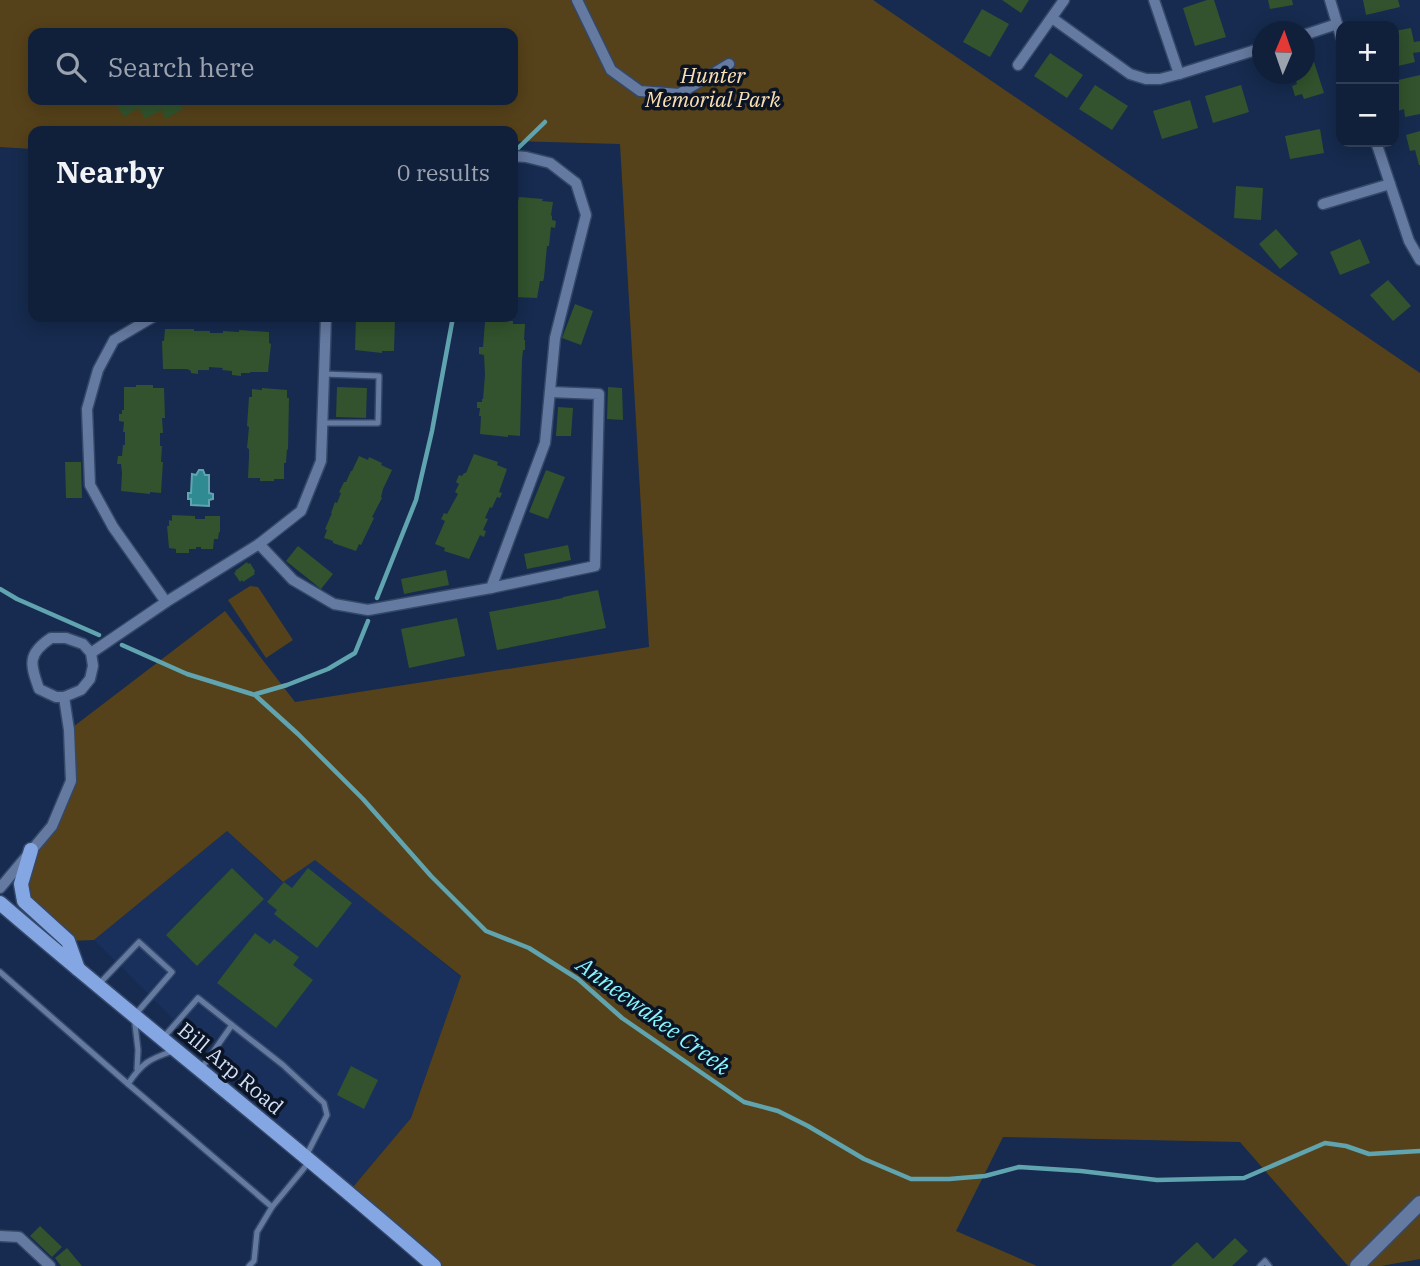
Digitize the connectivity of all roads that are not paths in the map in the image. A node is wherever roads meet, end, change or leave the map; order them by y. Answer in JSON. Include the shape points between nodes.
{"nodes":[{"id":1,"x":577,"y":0,"type":"edge"},
{"id":2,"x":1064,"y":0,"type":"edge"},
{"id":3,"x":1154,"y":0,"type":"edge"},
{"id":4,"x":1330,"y":0,"type":"edge"},
{"id":5,"x":1052,"y":18,"type":"junction"},
{"id":6,"x":1336,"y":21,"type":"edge"},
{"id":7,"x":1336,"y":24,"type":"edge"},
{"id":8,"x":1315,"y":31,"type":"edge"},
{"id":9,"x":1252,"y":51,"type":"edge"},
{"id":10,"x":729,"y":64,"type":"dead end"},
{"id":11,"x":1017,"y":65,"type":"dead end"},
{"id":12,"x":1180,"y":74,"type":"junction"},
{"id":13,"x":1378,"y":147,"type":"edge"},
{"id":14,"x":518,"y":156,"type":"edge"},
{"id":15,"x":1390,"y":184,"type":"junction"},
{"id":16,"x":1323,"y":204,"type":"dead end"},
{"id":17,"x":1420,"y":260,"type":"edge"},
{"id":18,"x":145,"y":322,"type":"edge"},
{"id":19,"x":326,"y":322,"type":"edge"},
{"id":20,"x":324,"y":374,"type":"junction"},
{"id":21,"x":550,"y":392,"type":"junction"},
{"id":22,"x":323,"y":423,"type":"junction"},
{"id":23,"x":260,"y":544,"type":"junction"},
{"id":24,"x":491,"y":588,"type":"junction"},
{"id":25,"x":166,"y":602,"type":"junction"},
{"id":26,"x":91,"y":653,"type":"junction"},
{"id":27,"x":64,"y":697,"type":"junction"},
{"id":28,"x":31,"y":850,"type":"junction"},
{"id":29,"x":0,"y":888,"type":"edge"},
{"id":30,"x":0,"y":903,"type":"edge"},
{"id":31,"x":79,"y":970,"type":"junction"},
{"id":32,"x":0,"y":972,"type":"edge"},
{"id":33,"x":97,"y":986,"type":"junction"},
{"id":34,"x":134,"y":1016,"type":"junction"},
{"id":35,"x":232,"y":1025,"type":"junction"},
{"id":36,"x":163,"y":1038,"type":"junction"},
{"id":37,"x":177,"y":1050,"type":"junction"},
{"id":38,"x":137,"y":1069,"type":"junction"},
{"id":39,"x":200,"y":1070,"type":"junction"},
{"id":40,"x":128,"y":1084,"type":"junction"},
{"id":41,"x":308,"y":1159,"type":"junction"},
{"id":42,"x":1420,"y":1203,"type":"edge"},
{"id":43,"x":272,"y":1207,"type":"junction"},
{"id":44,"x":0,"y":1237,"type":"edge"},
{"id":45,"x":51,"y":1266,"type":"edge"},
{"id":46,"x":249,"y":1266,"type":"edge"},
{"id":47,"x":434,"y":1266,"type":"edge"},
{"id":48,"x":1260,"y":1266,"type":"edge"},
{"id":49,"x":1269,"y":1266,"type":"edge"},
{"id":50,"x":1357,"y":1266,"type":"edge"}],
"edges":[{"from":1,"to":10,"type":"street","via":[[611,69],[640,91],[679,94]]},
{"from":2,"to":5,"type":"street"},
{"from":3,"to":12,"type":"street"},
{"from":4,"to":6,"type":"street"},
{"from":5,"to":11,"type":"street"},
{"from":5,"to":12,"type":"street","via":[[1137,77],[1153,80]]},
{"from":7,"to":8,"type":"street"},
{"from":9,"to":12,"type":"street"},
{"from":13,"to":15,"type":"street"},
{"from":14,"to":21,"type":"street","via":[[550,163],[576,183],[586,215],[555,338]]},
{"from":15,"to":16,"type":"street"},
{"from":15,"to":17,"type":"street"},
{"from":18,"to":25,"type":"street","via":[[114,340],[98,370],[87,409],[90,485],[113,527]]},
{"from":19,"to":20,"type":"street"},
{"from":20,"to":22,"type":"street"},
{"from":20,"to":22,"type":"lane","via":[[379,376],[378,423]]},
{"from":21,"to":24,"type":"street","via":[[545,443]]},
{"from":21,"to":24,"type":"street","via":[[599,394],[595,566]]},
{"from":22,"to":23,"type":"street","via":[[321,461],[300,511]]},
{"from":23,"to":24,"type":"street","via":[[293,580],[334,604],[368,610]]},
{"from":23,"to":25,"type":"street"},
{"from":25,"to":26,"type":"street"},
{"from":26,"to":27,"type":"street","via":[[90,679],[81,690]]},
{"from":26,"to":27,"type":"street","via":[[83,643],[51,638],[32,657],[39,689]]},
{"from":27,"to":28,"type":"street","via":[[71,781],[52,826]]},
{"from":28,"to":29,"type":"street"},
{"from":28,"to":31,"type":"main road","via":[[21,884],[24,901],[68,941]]},
{"from":30,"to":31,"type":"main road","name":"Bill Arp Road"},
{"from":31,"to":33,"type":"main road","name":"Bill Arp Road"},
{"from":32,"to":40,"type":"lane"},
{"from":33,"to":34,"type":"main road","name":"Bill Arp Road"},
{"from":33,"to":34,"type":"lane","via":[[139,942],[172,972]]},
{"from":34,"to":36,"type":"main road","name":"Bill Arp Road"},
{"from":34,"to":38,"type":"lane"},
{"from":35,"to":36,"type":"lane","via":[[198,998]]},
{"from":35,"to":39,"type":"lane"},
{"from":35,"to":41,"type":"lane","via":[[324,1103],[327,1115]]},
{"from":36,"to":37,"type":"main road","name":"Bill Arp Road"},
{"from":37,"to":38,"type":"lane","via":[[153,1057]]},
{"from":37,"to":39,"type":"main road","name":"Bill Arp Road"},
{"from":38,"to":40,"type":"lane"},
{"from":39,"to":41,"type":"main road","name":"Bill Arp Road"},
{"from":40,"to":43,"type":"lane"},
{"from":41,"to":43,"type":"lane"},
{"from":41,"to":47,"type":"main road","name":"Bill Arp Road"},
{"from":42,"to":50,"type":"street"},
{"from":43,"to":46,"type":"lane","via":[[257,1232],[254,1261]]},
{"from":44,"to":45,"type":"street","via":[[19,1237]]},
{"from":48,"to":49,"type":"lane","via":[[1265,1261]]}]}
